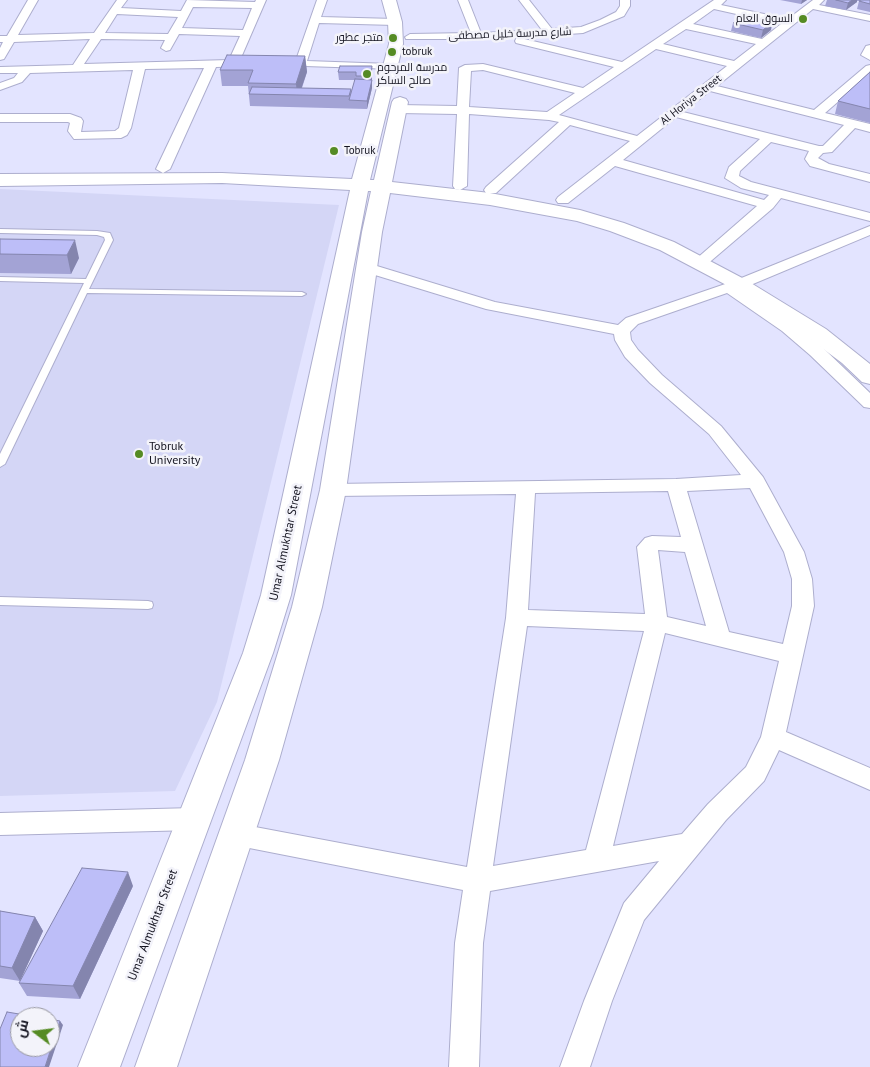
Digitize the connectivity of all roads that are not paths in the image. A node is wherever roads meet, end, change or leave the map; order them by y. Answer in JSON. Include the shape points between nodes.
{"nodes":[{"id":1,"x":33,"y":0,"type":"edge"},
{"id":2,"x":122,"y":0,"type":"edge"},
{"id":3,"x":322,"y":0,"type":"edge"},
{"id":4,"x":463,"y":0,"type":"edge"},
{"id":5,"x":524,"y":0,"type":"edge"},
{"id":6,"x":626,"y":0,"type":"edge"},
{"id":7,"x":260,"y":3,"type":"edge"},
{"id":8,"x":716,"y":3,"type":"edge"},
{"id":9,"x":815,"y":3,"type":"edge"},
{"id":10,"x":189,"y":6,"type":"edge"},
{"id":11,"x":113,"y":11,"type":"junction"},
{"id":12,"x":400,"y":15,"type":"edge"},
{"id":13,"x":870,"y":18,"type":"edge"},
{"id":14,"x":316,"y":20,"type":"junction"},
{"id":15,"x":790,"y":23,"type":"junction"},
{"id":16,"x":684,"y":25,"type":"junction"},
{"id":17,"x":9,"y":33,"type":"edge"},
{"id":18,"x":246,"y":33,"type":"junction"},
{"id":19,"x":550,"y":33,"type":"junction"},
{"id":20,"x":174,"y":34,"type":"junction"},
{"id":21,"x":96,"y":36,"type":"junction"},
{"id":22,"x":477,"y":36,"type":"junction"},
{"id":23,"x":496,"y":36,"type":"junction"},
{"id":24,"x":764,"y":43,"type":"junction"},
{"id":25,"x":655,"y":45,"type":"junction"},
{"id":26,"x":870,"y":48,"type":"edge"},
{"id":27,"x":0,"y":57,"type":"edge"},
{"id":28,"x":870,"y":58,"type":"edge"},
{"id":29,"x":212,"y":63,"type":"junction"},
{"id":30,"x":233,"y":63,"type":"junction"},
{"id":31,"x":300,"y":64,"type":"junction"},
{"id":32,"x":737,"y":64,"type":"junction"},
{"id":33,"x":140,"y":65,"type":"junction"},
{"id":34,"x":157,"y":65,"type":"junction"},
{"id":35,"x":391,"y":66,"type":"junction"},
{"id":36,"x":624,"y":66,"type":"junction"},
{"id":37,"x":76,"y":68,"type":"junction"},
{"id":38,"x":870,"y":68,"type":"edge"},
{"id":39,"x":27,"y":69,"type":"junction"},
{"id":40,"x":0,"y":70,"type":"edge"},
{"id":41,"x":0,"y":86,"type":"edge"},
{"id":42,"x":708,"y":87,"type":"junction"},
{"id":43,"x":586,"y":92,"type":"junction"},
{"id":44,"x":399,"y":109,"type":"junction"},
{"id":45,"x":463,"y":110,"type":"junction"},
{"id":46,"x":674,"y":114,"type":"junction"},
{"id":47,"x":817,"y":114,"type":"junction"},
{"id":48,"x":549,"y":116,"type":"junction"},
{"id":49,"x":0,"y":118,"type":"edge"},
{"id":50,"x":568,"y":121,"type":"junction"},
{"id":51,"x":852,"y":124,"type":"junction"},
{"id":52,"x":870,"y":128,"type":"edge"},
{"id":53,"x":768,"y":138,"type":"junction"},
{"id":54,"x":640,"y":140,"type":"junction"},
{"id":55,"x":819,"y":150,"type":"junction"},
{"id":56,"x":613,"y":161,"type":"junction"},
{"id":57,"x":163,"y":169,"type":"junction"},
{"id":58,"x":0,"y":170,"type":"edge"},
{"id":59,"x":870,"y":178,"type":"edge"},
{"id":60,"x":0,"y":180,"type":"edge"},
{"id":61,"x":372,"y":180,"type":"junction"},
{"id":62,"x":460,"y":186,"type":"junction"},
{"id":63,"x":491,"y":190,"type":"junction"},
{"id":64,"x":778,"y":193,"type":"junction"},
{"id":65,"x":563,"y":200,"type":"junction"},
{"id":66,"x":768,"y":205,"type":"junction"},
{"id":67,"x":870,"y":217,"type":"edge"},
{"id":68,"x":870,"y":230,"type":"edge"},
{"id":69,"x":0,"y":231,"type":"edge"},
{"id":70,"x":705,"y":258,"type":"junction"},
{"id":71,"x":367,"y":268,"type":"junction"},
{"id":72,"x":0,"y":279,"type":"edge"},
{"id":73,"x":90,"y":281,"type":"junction"},
{"id":74,"x":741,"y":283,"type":"junction"},
{"id":75,"x":85,"y":291,"type":"junction"},
{"id":76,"x":302,"y":294,"type":"dead end"},
{"id":77,"x":622,"y":330,"type":"junction"},
{"id":78,"x":870,"y":356,"type":"edge"},
{"id":79,"x":870,"y":377,"type":"edge"},
{"id":80,"x":870,"y":403,"type":"edge"},
{"id":81,"x":0,"y":464,"type":"edge"},
{"id":82,"x":756,"y":481,"type":"junction"},
{"id":83,"x":676,"y":485,"type":"junction"},
{"id":84,"x":526,"y":488,"type":"junction"},
{"id":85,"x":333,"y":490,"type":"junction"},
{"id":86,"x":693,"y":545,"type":"junction"},
{"id":87,"x":0,"y":601,"type":"edge"},
{"id":88,"x":148,"y":605,"type":"dead end"},
{"id":89,"x":517,"y":618,"type":"junction"},
{"id":90,"x":657,"y":623,"type":"junction"},
{"id":91,"x":720,"y":637,"type":"junction"},
{"id":92,"x":792,"y":655,"type":"junction"},
{"id":93,"x":773,"y":737,"type":"junction"},
{"id":94,"x":218,"y":755,"type":"junction"},
{"id":95,"x":262,"y":760,"type":"junction"},
{"id":96,"x":870,"y":779,"type":"edge"},
{"id":97,"x":194,"y":819,"type":"junction"},
{"id":98,"x":0,"y":824,"type":"edge"},
{"id":99,"x":234,"y":834,"type":"junction"},
{"id":100,"x":689,"y":844,"type":"junction"},
{"id":101,"x":596,"y":860,"type":"junction"},
{"id":102,"x":479,"y":881,"type":"junction"},
{"id":103,"x":99,"y":1067,"type":"edge"},
{"id":104,"x":156,"y":1067,"type":"edge"},
{"id":105,"x":464,"y":1067,"type":"edge"},
{"id":106,"x":575,"y":1067,"type":"edge"}],
"edges":[{"from":1,"to":17,"type":"street"},
{"from":2,"to":11,"type":"street"},
{"from":3,"to":14,"type":"street"},
{"from":4,"to":22,"type":"street"},
{"from":5,"to":19,"type":"street"},
{"from":6,"to":19,"type":"street","name":"شارع مدرسة خليل مصطفى","via":[[620,14],[604,22],[583,30]]},
{"from":7,"to":10,"type":"street"},
{"from":7,"to":18,"type":"street"},
{"from":8,"to":15,"type":"street"},
{"from":8,"to":16,"type":"street"},
{"from":9,"to":13,"type":"street"},
{"from":9,"to":15,"type":"street","name":"Al Horiya Street"},
{"from":10,"to":11,"type":"street"},
{"from":10,"to":20,"type":"street"},
{"from":11,"to":21,"type":"street"},
{"from":12,"to":14,"type":"street","name":"شارع مدرسة خليل مصطفى"},
{"from":12,"to":22,"type":"street","name":"شارع مدرسة خليل مصطفى"},
{"from":12,"to":35,"type":"street","name":"Umar Almukhtar Street"},
{"from":12,"to":44,"type":"street","name":"Umar Almukhtar Street"},
{"from":14,"to":31,"type":"street"},
{"from":15,"to":24,"type":"street","name":"Al Horiya Street"},
{"from":16,"to":24,"type":"street"},
{"from":16,"to":25,"type":"street"},
{"from":17,"to":21,"type":"street"},
{"from":17,"to":27,"type":"street"},
{"from":18,"to":20,"type":"street"},
{"from":18,"to":30,"type":"street"},
{"from":19,"to":23,"type":"street","name":"شارع مدرسة خليل مصطفى"},
{"from":20,"to":21,"type":"street"},
{"from":20,"to":34,"type":"street"},
{"from":21,"to":37,"type":"street"},
{"from":22,"to":23,"type":"street","name":"شارع مدرسة خليل مصطفى"},
{"from":23,"to":36,"type":"street"},
{"from":24,"to":32,"type":"street","name":"Al Horiya Street"},
{"from":25,"to":32,"type":"street"},
{"from":25,"to":36,"type":"street"},
{"from":26,"to":28,"type":"street","via":[[867,54]]},
{"from":29,"to":30,"type":"street"},
{"from":29,"to":34,"type":"street"},
{"from":29,"to":57,"type":"street"},
{"from":30,"to":31,"type":"street"},
{"from":31,"to":35,"type":"street"},
{"from":32,"to":42,"type":"street","name":"Al Horiya Street"},
{"from":33,"to":34,"type":"street"},
{"from":33,"to":37,"type":"street"},
{"from":33,"to":49,"type":"street","via":[[125,128],[117,135],[78,136],[74,131],[77,122],[70,118]]},
{"from":35,"to":61,"type":"street","name":"Umar Almukhtar Street"},
{"from":36,"to":43,"type":"street"},
{"from":37,"to":39,"type":"street"},
{"from":38,"to":47,"type":"street"},
{"from":39,"to":40,"type":"street"},
{"from":39,"to":41,"type":"street","via":[[18,80]]},
{"from":42,"to":46,"type":"street","name":"Al Horiya Street"},
{"from":42,"to":47,"type":"street"},
{"from":43,"to":45,"type":"street","via":[[513,73],[470,66],[464,71]]},
{"from":43,"to":48,"type":"street"},
{"from":44,"to":45,"type":"street"},
{"from":44,"to":61,"type":"street","name":"Umar Almukhtar Street"},
{"from":45,"to":48,"type":"street"},
{"from":45,"to":62,"type":"street"},
{"from":46,"to":53,"type":"street"},
{"from":46,"to":54,"type":"street","name":"Al Horiya Street"},
{"from":47,"to":51,"type":"street"},
{"from":48,"to":50,"type":"street"},
{"from":50,"to":54,"type":"street"},
{"from":50,"to":63,"type":"street"},
{"from":51,"to":52,"type":"street"},
{"from":51,"to":55,"type":"street","via":[[827,149]]},
{"from":53,"to":55,"type":"street"},
{"from":53,"to":64,"type":"street","via":[[734,170],[732,178]]},
{"from":54,"to":56,"type":"street","name":"Al Horiya Street"},
{"from":55,"to":59,"type":"street","via":[[812,155],[815,163]]},
{"from":56,"to":65,"type":"street","name":"Al Horiya Street"},
{"from":56,"to":66,"type":"street"},
{"from":57,"to":58,"type":"street"},
{"from":57,"to":61,"type":"street","via":[[236,168]]},
{"from":60,"to":61,"type":"street"},
{"from":61,"to":62,"type":"street"},
{"from":61,"to":70,"type":"street","via":[[580,216]]},
{"from":61,"to":71,"type":"street","name":"Umar Almukhtar Street"},
{"from":61,"to":94,"type":"street","name":"Umar Almukhtar Street","via":[[276,595],[258,652]]},
{"from":62,"to":63,"type":"street"},
{"from":63,"to":65,"type":"street"},
{"from":64,"to":66,"type":"street"},
{"from":64,"to":67,"type":"street"},
{"from":65,"to":70,"type":"street","via":[[653,228]]},
{"from":66,"to":70,"type":"street"},
{"from":68,"to":74,"type":"street","via":[[859,242]]},
{"from":69,"to":73,"type":"lane","via":[[106,235],[108,244]]},
{"from":70,"to":74,"type":"street"},
{"from":71,"to":77,"type":"street","via":[[492,306]]},
{"from":71,"to":85,"type":"street","name":"Umar Almukhtar Street"},
{"from":72,"to":73,"type":"lane"},
{"from":73,"to":75,"type":"lane"},
{"from":74,"to":77,"type":"street","via":[[632,321]]},
{"from":74,"to":78,"type":"street","via":[[837,329]]},
{"from":74,"to":79,"type":"street","via":[[818,334]]},
{"from":74,"to":80,"type":"street","via":[[758,307],[809,345]]},
{"from":75,"to":76,"type":"lane"},
{"from":75,"to":81,"type":"lane"},
{"from":77,"to":82,"type":"street","via":[[623,340],[631,353],[656,380],[715,430]]},
{"from":82,"to":83,"type":"street"},
{"from":82,"to":92,"type":"street","via":[[794,552],[802,579],[803,606]]},
{"from":83,"to":84,"type":"street"},
{"from":83,"to":86,"type":"street"},
{"from":84,"to":85,"type":"street"},
{"from":84,"to":89,"type":"street"},
{"from":85,"to":95,"type":"street","name":"Umar Almukhtar Street","via":[[307,607]]},
{"from":86,"to":90,"type":"street","via":[[652,543],[648,547]]},
{"from":86,"to":91,"type":"street"},
{"from":87,"to":88,"type":"lane"},
{"from":89,"to":90,"type":"street"},
{"from":89,"to":102,"type":"street"},
{"from":90,"to":91,"type":"street"},
{"from":90,"to":101,"type":"street"},
{"from":91,"to":92,"type":"street"},
{"from":92,"to":93,"type":"street"},
{"from":93,"to":96,"type":"street"},
{"from":93,"to":100,"type":"street","via":[[755,774]]},
{"from":94,"to":95,"type":"street"},
{"from":94,"to":97,"type":"street","name":"Umar Almukhtar Street"},
{"from":95,"to":99,"type":"street","name":"Umar Almukhtar Street"},
{"from":97,"to":98,"type":"street"},
{"from":97,"to":103,"type":"street","name":"Umar Almukhtar Street"},
{"from":99,"to":102,"type":"street"},
{"from":99,"to":104,"type":"street","name":"Umar Almukhtar Street"},
{"from":100,"to":101,"type":"street"},
{"from":100,"to":106,"type":"street","via":[[634,912]]},
{"from":101,"to":102,"type":"street"},
{"from":102,"to":105,"type":"street","via":[[469,943]]}]}
